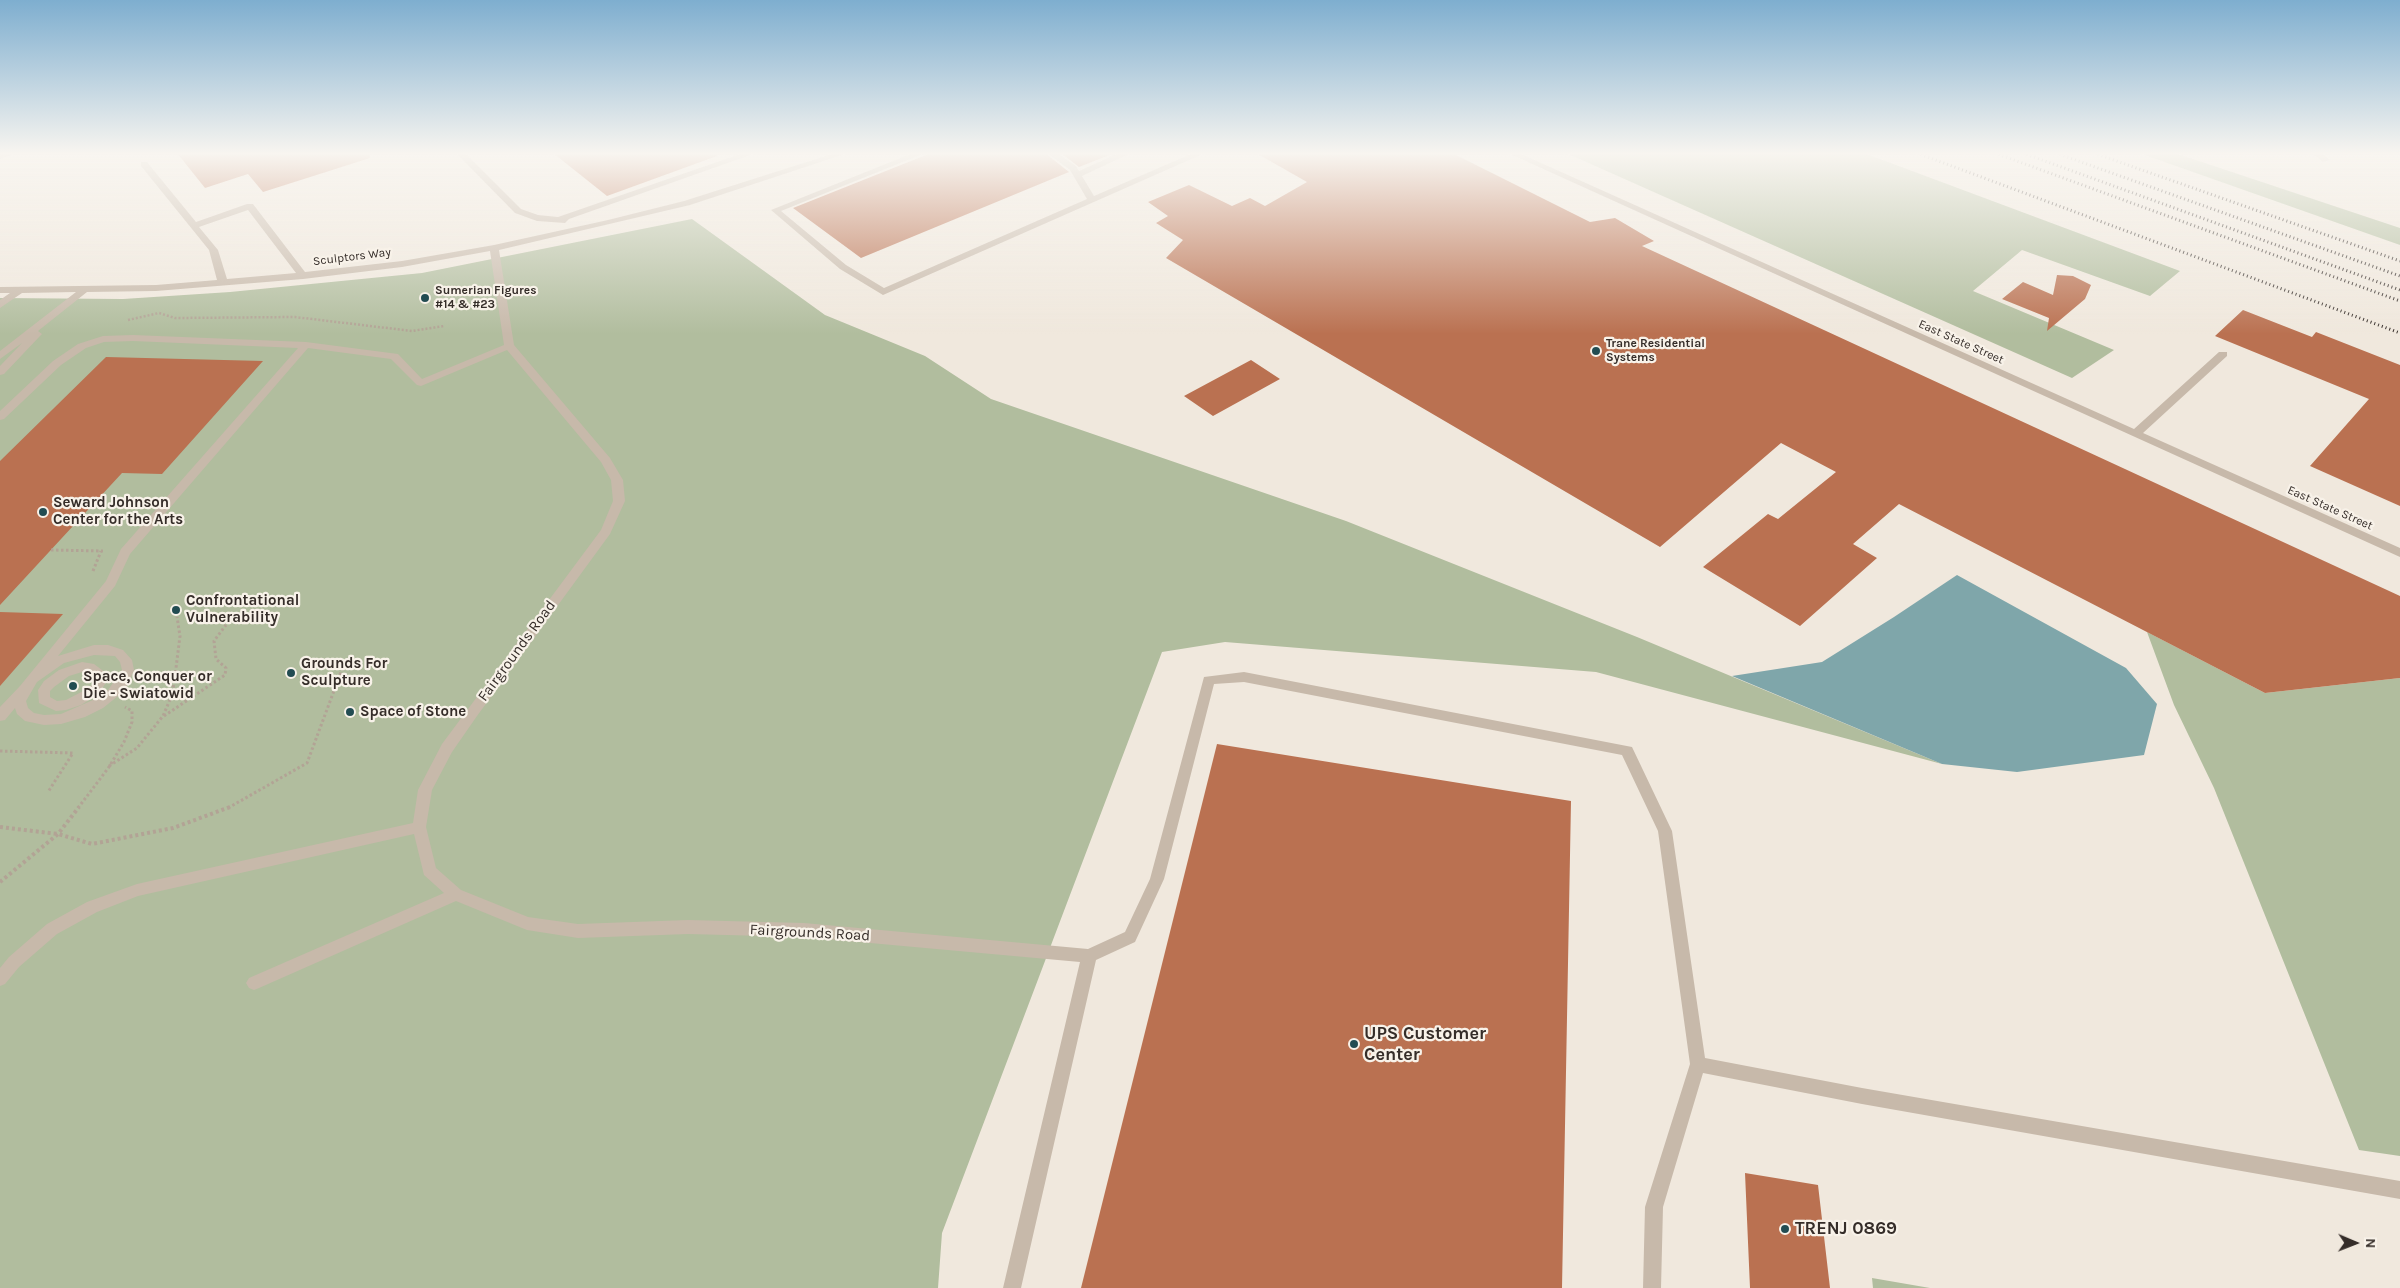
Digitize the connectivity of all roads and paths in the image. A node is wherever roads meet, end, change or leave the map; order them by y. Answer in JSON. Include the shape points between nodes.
{"nodes":[{"id":1,"x":184,"y":213,"type":"edge"},
{"id":2,"x":230,"y":213,"type":"edge"},
{"id":3,"x":255,"y":213,"type":"edge"},
{"id":4,"x":523,"y":213,"type":"edge"},
{"id":5,"x":578,"y":213,"type":"edge"},
{"id":6,"x":647,"y":213,"type":"edge"},
{"id":7,"x":779,"y":213,"type":"edge"},
{"id":8,"x":1062,"y":213,"type":"edge"},
{"id":9,"x":1645,"y":213,"type":"edge"},
{"id":10,"x":558,"y":220,"type":"junction"},
{"id":11,"x":608,"y":223,"type":"junction"},
{"id":12,"x":194,"y":226,"type":"junction"},
{"id":13,"x":494,"y":248,"type":"junction"},
{"id":14,"x":303,"y":276,"type":"junction"},
{"id":15,"x":223,"y":283,"type":"junction"},
{"id":16,"x":0,"y":290,"type":"edge"},
{"id":17,"x":83,"y":290,"type":"junction"},
{"id":18,"x":18,"y":291,"type":"junction"},
{"id":19,"x":0,"y":305,"type":"edge"},
{"id":20,"x":60,"y":308,"type":"junction"},
{"id":21,"x":306,"y":345,"type":"junction"},
{"id":22,"x":509,"y":346,"type":"junction"},
{"id":23,"x":2223,"y":354,"type":"dead end"},
{"id":24,"x":0,"y":356,"type":"edge"},
{"id":25,"x":0,"y":372,"type":"edge"},
{"id":26,"x":0,"y":417,"type":"edge"},
{"id":27,"x":2135,"y":434,"type":"junction"},
{"id":28,"x":51,"y":550,"type":"dead end"},
{"id":29,"x":108,"y":551,"type":"dead end"},
{"id":30,"x":2400,"y":553,"type":"edge"},
{"id":31,"x":177,"y":617,"type":"dead end"},
{"id":32,"x":226,"y":626,"type":"dead end"},
{"id":33,"x":344,"y":664,"type":"dead end"},
{"id":34,"x":30,"y":682,"type":"junction"},
{"id":35,"x":120,"y":704,"type":"dead end"},
{"id":36,"x":0,"y":716,"type":"edge"},
{"id":37,"x":163,"y":716,"type":"junction"},
{"id":38,"x":0,"y":751,"type":"edge"},
{"id":39,"x":109,"y":767,"type":"junction"},
{"id":40,"x":48,"y":792,"type":"dead end"},
{"id":41,"x":419,"y":826,"type":"junction"},
{"id":42,"x":0,"y":827,"type":"edge"},
{"id":43,"x":58,"y":834,"type":"junction"},
{"id":44,"x":0,"y":882,"type":"edge"},
{"id":45,"x":456,"y":894,"type":"junction"},
{"id":46,"x":1089,"y":956,"type":"junction"},
{"id":47,"x":0,"y":979,"type":"edge"},
{"id":48,"x":254,"y":983,"type":"dead end"},
{"id":49,"x":1698,"y":1064,"type":"junction"},
{"id":50,"x":2400,"y":1190,"type":"edge"},
{"id":51,"x":1012,"y":1288,"type":"edge"},
{"id":52,"x":1652,"y":1288,"type":"edge"}],
"edges":[{"from":1,"to":12,"type":"street"},
{"from":2,"to":12,"type":"street"},
{"from":3,"to":14,"type":"street"},
{"from":4,"to":10,"type":"street"},
{"from":5,"to":10,"type":"street"},
{"from":6,"to":11,"type":"street","name":"Sculptors Way"},
{"from":7,"to":8,"type":"street","via":[[842,267],[883,292]]},
{"from":9,"to":27,"type":"street","name":"East State Street"},
{"from":10,"to":11,"type":"street"},
{"from":11,"to":13,"type":"street","name":"Sculptors Way"},
{"from":12,"to":15,"type":"street","via":[[212,250]]},
{"from":13,"to":14,"type":"street","name":"Sculptors Way"},
{"from":13,"to":22,"type":"street"},
{"from":14,"to":15,"type":"street","name":"Sculptors Way"},
{"from":15,"to":17,"type":"street","name":"Sculptors Way"},
{"from":16,"to":18,"type":"street","name":"Sculptors Way"},
{"from":17,"to":18,"type":"street","name":"Sculptors Way"},
{"from":17,"to":20,"type":"street"},
{"from":18,"to":19,"type":"street"},
{"from":20,"to":24,"type":"street"},
{"from":20,"to":25,"type":"street"},
{"from":21,"to":22,"type":"street","via":[[394,356],[421,384]]},
{"from":21,"to":26,"type":"street","via":[[103,339],[82,346],[57,362]]},
{"from":21,"to":34,"type":"street","via":[[125,552],[111,583]]},
{"from":22,"to":41,"type":"street","name":"Fairgrounds Road","via":[[606,460],[617,480],[619,501],[606,531],[447,748],[425,790]]},
{"from":23,"to":27,"type":"street"},
{"from":27,"to":30,"type":"street","name":"East State Street"},
{"from":28,"to":29,"type":"path"},
{"from":31,"to":37,"type":"path","via":[[180,636],[175,676],[172,695]]},
{"from":32,"to":37,"type":"path","via":[[214,641],[216,659],[226,668],[225,675]]},
{"from":33,"to":43,"type":"path","via":[[308,763],[278,781],[223,811],[173,828],[92,844]]},
{"from":34,"to":34,"type":"street","via":[[20,701],[22,710],[30,717],[61,719],[98,704],[119,687],[128,670],[126,660],[119,653],[94,650],[60,660]]},
{"from":34,"to":36,"type":"street"},
{"from":35,"to":39,"type":"path","via":[[132,712],[132,722]]},
{"from":37,"to":39,"type":"path","via":[[137,748]]},
{"from":38,"to":40,"type":"path","via":[[73,753]]},
{"from":39,"to":43,"type":"path"},
{"from":41,"to":45,"type":"street","name":"Fairgrounds Road","via":[[429,871]]},
{"from":41,"to":47,"type":"street","via":[[137,890],[92,906],[52,930],[14,962]]},
{"from":42,"to":43,"type":"path"},
{"from":43,"to":44,"type":"path"},
{"from":45,"to":46,"type":"street","name":"Fairgrounds Road","via":[[527,923],[578,931],[688,927],[804,930]]},
{"from":45,"to":48,"type":"street"},
{"from":46,"to":49,"type":"street","via":[[1130,937],[1157,879],[1210,680],[1244,677],[1627,751],[1666,832]]},
{"from":46,"to":51,"type":"street"},
{"from":49,"to":50,"type":"street"},
{"from":49,"to":52,"type":"street","via":[[1654,1207]]}]}
